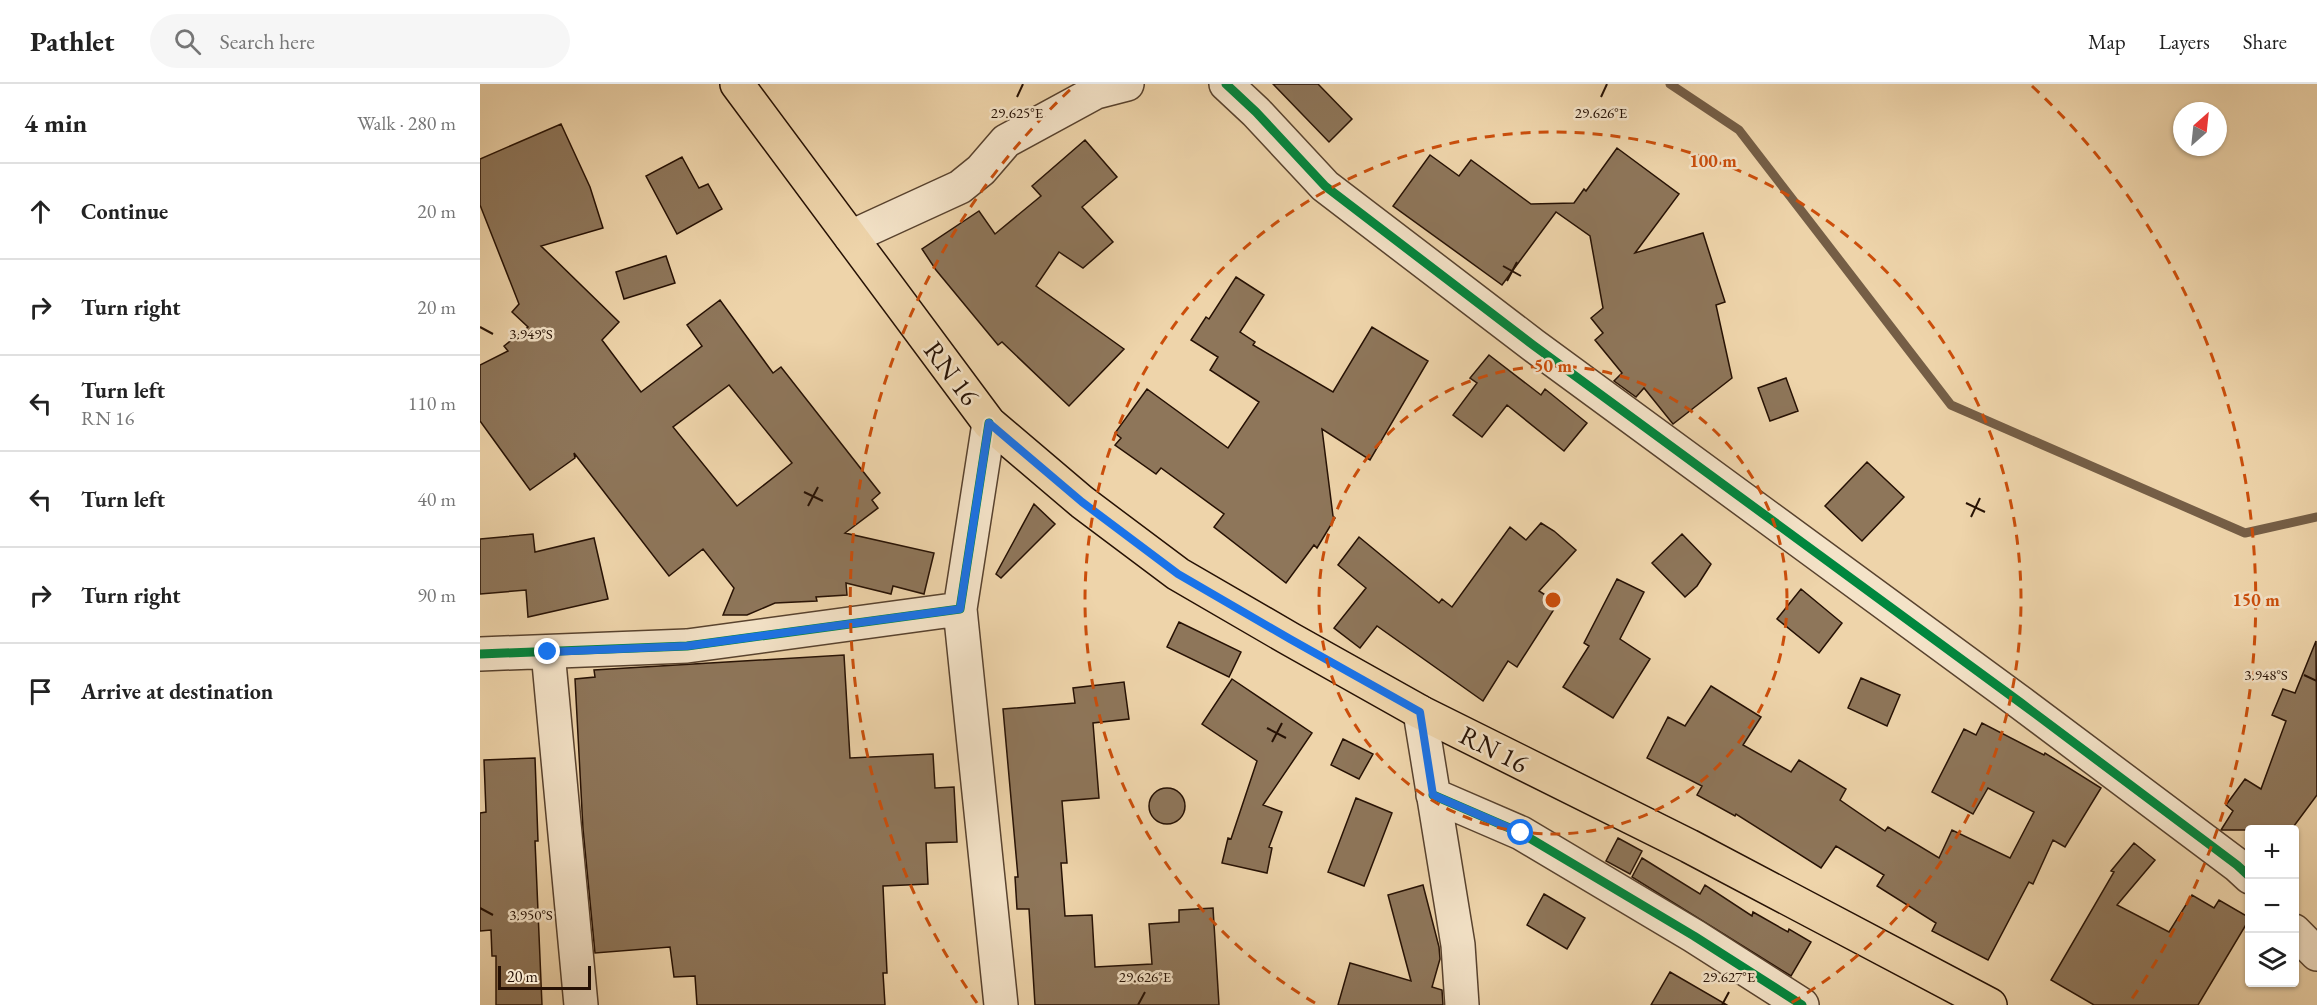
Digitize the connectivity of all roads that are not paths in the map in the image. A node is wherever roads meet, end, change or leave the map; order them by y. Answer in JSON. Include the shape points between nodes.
{"nodes":[{"id":1,"x":737,"y":84,"type":"edge"},
{"id":2,"x":1127,"y":84,"type":"edge"},
{"id":3,"x":1226,"y":84,"type":"edge"},
{"id":4,"x":850,"y":237,"type":"junction"},
{"id":5,"x":989,"y":423,"type":"junction"},
{"id":6,"x":960,"y":609,"type":"junction"},
{"id":7,"x":548,"y":652,"type":"junction"},
{"id":8,"x":480,"y":654,"type":"edge"},
{"id":9,"x":1420,"y":712,"type":"junction"},
{"id":10,"x":1433,"y":795,"type":"junction"},
{"id":11,"x":2245,"y":872,"type":"edge"},
{"id":12,"x":2297,"y":933,"type":"edge"},
{"id":13,"x":2317,"y":954,"type":"edge"},
{"id":14,"x":581,"y":1005,"type":"edge"},
{"id":15,"x":1001,"y":1005,"type":"edge"},
{"id":16,"x":1462,"y":1005,"type":"edge"},
{"id":17,"x":1802,"y":1005,"type":"edge"},
{"id":18,"x":1990,"y":1005,"type":"edge"}],
"edges":[{"from":1,"to":4,"type":"main road","name":"RN 16","number":"RN 16"},
{"from":2,"to":4,"type":"street","via":[[1096,92],[1006,141],[960,187]]},
{"from":3,"to":11,"type":"street","via":[[1325,186],[1533,345],[2031,710]]},
{"from":4,"to":5,"type":"main road","name":"RN 16","number":"RN 16"},
{"from":5,"to":6,"type":"street"},
{"from":5,"to":9,"type":"main road","name":"RN 16","number":"RN 16","via":[[1082,502],[1178,574]]},
{"from":6,"to":7,"type":"street","via":[[687,646]]},
{"from":6,"to":15,"type":"street"},
{"from":7,"to":8,"type":"street"},
{"from":7,"to":14,"type":"street"},
{"from":9,"to":10,"type":"street"},
{"from":9,"to":18,"type":"main road","name":"RN 16","number":"RN 16","via":[[1689,846]]},
{"from":10,"to":16,"type":"street","via":[[1458,945]]},
{"from":10,"to":17,"type":"street","via":[[1521,833]]},
{"from":12,"to":13,"type":"street"}]}
